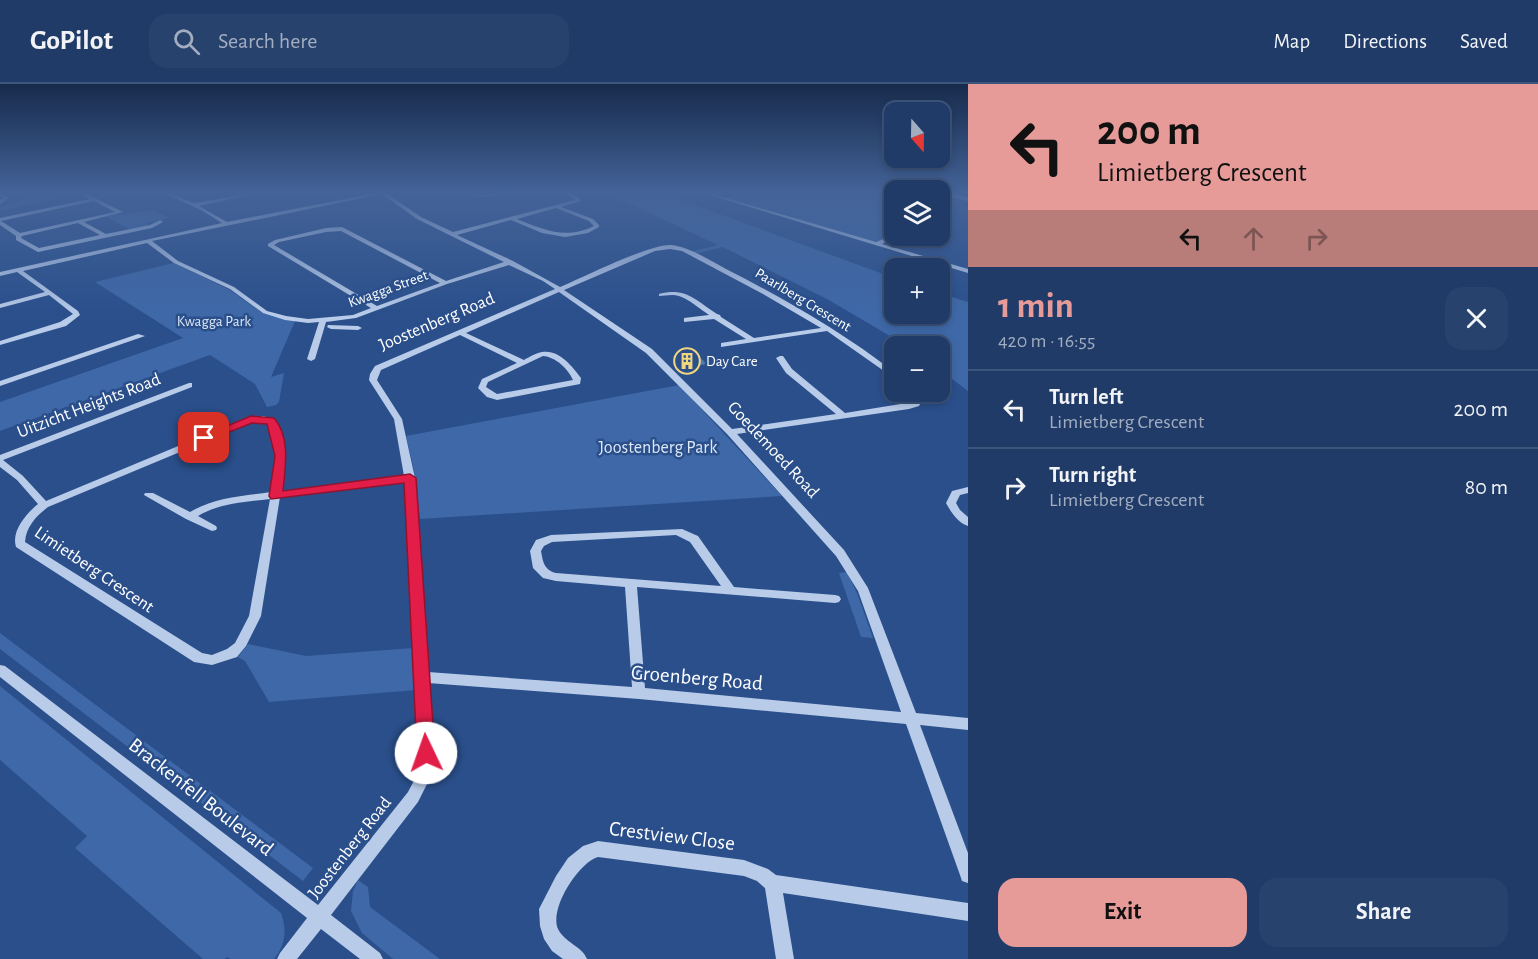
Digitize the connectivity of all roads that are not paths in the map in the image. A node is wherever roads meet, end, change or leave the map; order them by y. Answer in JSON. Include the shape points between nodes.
{"nodes":[{"id":1,"x":24,"y":234,"type":"edge"},
{"id":2,"x":102,"y":234,"type":"edge"},
{"id":3,"x":114,"y":234,"type":"edge"},
{"id":4,"x":181,"y":234,"type":"edge"},
{"id":5,"x":309,"y":234,"type":"edge"},
{"id":6,"x":351,"y":234,"type":"edge"},
{"id":7,"x":453,"y":234,"type":"edge"},
{"id":8,"x":551,"y":234,"type":"edge"},
{"id":9,"x":579,"y":234,"type":"edge"},
{"id":10,"x":842,"y":234,"type":"edge"},
{"id":11,"x":19,"y":235,"type":"joint"},
{"id":12,"x":106,"y":236,"type":"junction"},
{"id":13,"x":148,"y":241,"type":"junction"},
{"id":14,"x":884,"y":241,"type":"edge"},
{"id":15,"x":876,"y":244,"type":"junction"},
{"id":16,"x":510,"y":262,"type":"junction"},
{"id":17,"x":18,"y":270,"type":"junction"},
{"id":18,"x":968,"y":271,"type":"edge"},
{"id":19,"x":0,"y":274,"type":"edge"},
{"id":20,"x":445,"y":283,"type":"junction"},
{"id":21,"x":561,"y":290,"type":"junction"},
{"id":22,"x":50,"y":293,"type":"junction"},
{"id":23,"x":661,"y":295,"type":"dead end"},
{"id":24,"x":0,"y":306,"type":"edge"},
{"id":25,"x":375,"y":308,"type":"junction"},
{"id":26,"x":718,"y":316,"type":"junction"},
{"id":27,"x":687,"y":321,"type":"dead end"},
{"id":28,"x":323,"y":324,"type":"junction"},
{"id":29,"x":358,"y":328,"type":"dead end"},
{"id":30,"x":827,"y":329,"type":"junction"},
{"id":31,"x":459,"y":332,"type":"junction"},
{"id":32,"x":141,"y":336,"type":"dead end"},
{"id":33,"x":753,"y":341,"type":"junction"},
{"id":34,"x":0,"y":343,"type":"edge"},
{"id":35,"x":724,"y":345,"type":"dead end"},
{"id":36,"x":780,"y":358,"type":"dead end"},
{"id":37,"x":311,"y":359,"type":"dead end"},
{"id":38,"x":524,"y":363,"type":"junction"},
{"id":39,"x":884,"y":369,"type":"edge"},
{"id":40,"x":0,"y":384,"type":"edge"},
{"id":41,"x":189,"y":385,"type":"dead end"},
{"id":42,"x":916,"y":402,"type":"edge"},
{"id":43,"x":844,"y":416,"type":"junction"},
{"id":44,"x":730,"y":432,"type":"junction"},
{"id":45,"x":0,"y":460,"type":"edge"},
{"id":46,"x":410,"y":478,"type":"junction"},
{"id":47,"x":968,"y":490,"type":"edge"},
{"id":48,"x":149,"y":495,"type":"dead end"},
{"id":49,"x":276,"y":496,"type":"junction"},
{"id":50,"x":44,"y":505,"type":"junction"},
{"id":51,"x":190,"y":517,"type":"junction"},
{"id":52,"x":968,"y":523,"type":"edge"},
{"id":53,"x":212,"y":528,"type":"dead end"},
{"id":54,"x":632,"y":583,"type":"junction"},
{"id":55,"x":731,"y":591,"type":"junction"},
{"id":56,"x":835,"y":599,"type":"dead end"},
{"id":57,"x":0,"y":670,"type":"edge"},
{"id":58,"x":422,"y":677,"type":"junction"},
{"id":59,"x":639,"y":693,"type":"junction"},
{"id":60,"x":911,"y":719,"type":"junction"},
{"id":61,"x":968,"y":724,"type":"edge"},
{"id":62,"x":968,"y":874,"type":"edge"},
{"id":63,"x":773,"y":883,"type":"junction"},
{"id":64,"x":968,"y":912,"type":"edge"},
{"id":65,"x":319,"y":916,"type":"junction"},
{"id":66,"x":286,"y":959,"type":"edge"},
{"id":67,"x":374,"y":959,"type":"edge"},
{"id":68,"x":578,"y":959,"type":"edge"},
{"id":69,"x":784,"y":959,"type":"edge"}],
"edges":[{"from":1,"to":11,"type":"street"},
{"from":2,"to":12,"type":"street"},
{"from":3,"to":12,"type":"street"},
{"from":4,"to":13,"type":"street"},
{"from":5,"to":25,"type":"street","via":[[270,245]]},
{"from":6,"to":20,"type":"street"},
{"from":7,"to":16,"type":"street","name":"Goedemoed Road"},
{"from":8,"to":9,"type":"street"},
{"from":10,"to":15,"type":"street"},
{"from":11,"to":12,"type":"street","via":[[18,239],[40,250]]},
{"from":13,"to":17,"type":"street"},
{"from":13,"to":28,"type":"street","name":"Kwagga Street","via":[[176,262],[232,288],[265,312]]},
{"from":14,"to":15,"type":"street"},
{"from":15,"to":18,"type":"street"},
{"from":16,"to":20,"type":"street","name":"Kwagga Street"},
{"from":16,"to":21,"type":"street","name":"Goedemoed Road"},
{"from":17,"to":19,"type":"street"},
{"from":17,"to":22,"type":"street"},
{"from":20,"to":25,"type":"street","name":"Kwagga Street"},
{"from":21,"to":30,"type":"street","name":"Paarlberg Crescent","via":[[654,249],[675,247],[769,294]]},
{"from":21,"to":31,"type":"street","name":"Joostenberg Road"},
{"from":21,"to":44,"type":"street","name":"Goedemoed Road","via":[[649,351]]},
{"from":22,"to":24,"type":"street"},
{"from":22,"to":34,"type":"street","via":[[76,312],[76,317]]},
{"from":23,"to":26,"type":"street","via":[[682,294]]},
{"from":25,"to":28,"type":"street","name":"Kwagga Street"},
{"from":26,"to":27,"type":"street"},
{"from":26,"to":33,"type":"street"},
{"from":28,"to":29,"type":"street"},
{"from":28,"to":37,"type":"street"},
{"from":30,"to":33,"type":"street"},
{"from":30,"to":39,"type":"street","name":"Paarlberg Crescent"},
{"from":31,"to":38,"type":"street"},
{"from":31,"to":46,"type":"street","name":"Joostenberg Road","via":[[387,363],[374,374],[375,383],[399,424]]},
{"from":32,"to":40,"type":"street"},
{"from":33,"to":35,"type":"street"},
{"from":36,"to":43,"type":"street","via":[[789,371]]},
{"from":38,"to":38,"type":"street","via":[[542,354],[553,355],[568,366],[578,381],[497,397],[482,388],[485,381]]},
{"from":41,"to":45,"type":"street","name":"Uitzicht Heights Road"},
{"from":42,"to":43,"type":"street"},
{"from":43,"to":44,"type":"street"},
{"from":44,"to":60,"type":"street","name":"Goedemoed Road","via":[[854,572]]},
{"from":45,"to":50,"type":"street"},
{"from":46,"to":49,"type":"street"},
{"from":46,"to":58,"type":"street","name":"Joostenberg Road"},
{"from":47,"to":52,"type":"street","via":[[956,493],[951,503]]},
{"from":48,"to":51,"type":"street"},
{"from":49,"to":50,"type":"street","name":"Limietberg Crescent","via":[[281,456],[276,432],[270,421],[256,418]]},
{"from":49,"to":50,"type":"street","name":"Limietberg Crescent","via":[[254,621],[237,649],[212,660],[199,658],[22,546],[21,534],[32,515]]},
{"from":49,"to":51,"type":"street","via":[[221,502]]},
{"from":51,"to":53,"type":"street"},
{"from":54,"to":55,"type":"street"},
{"from":54,"to":55,"type":"street","via":[[547,575],[539,568],[536,548],[551,539],[683,532],[694,539]]},
{"from":54,"to":59,"type":"street"},
{"from":55,"to":56,"type":"street"},
{"from":57,"to":65,"type":"street","name":"Brackenfell Boulevard"},
{"from":58,"to":59,"type":"street","name":"Groenberg Road"},
{"from":58,"to":65,"type":"street","name":"Joostenberg Road","via":[[426,764],[419,787]]},
{"from":59,"to":60,"type":"street","name":"Groenberg Road"},
{"from":60,"to":61,"type":"street","name":"Groenberg Road"},
{"from":60,"to":62,"type":"street","name":"Goedemoed Road"},
{"from":63,"to":64,"type":"street","name":"Crestview Close"},
{"from":63,"to":68,"type":"street","name":"Crestview Close","via":[[744,868],[598,849],[587,851],[575,863],[548,909],[547,918],[555,942]]},
{"from":63,"to":69,"type":"street"},
{"from":65,"to":66,"type":"street","name":"Joostenberg Road"},
{"from":65,"to":67,"type":"street","name":"Brackenfell Boulevard"}]}
